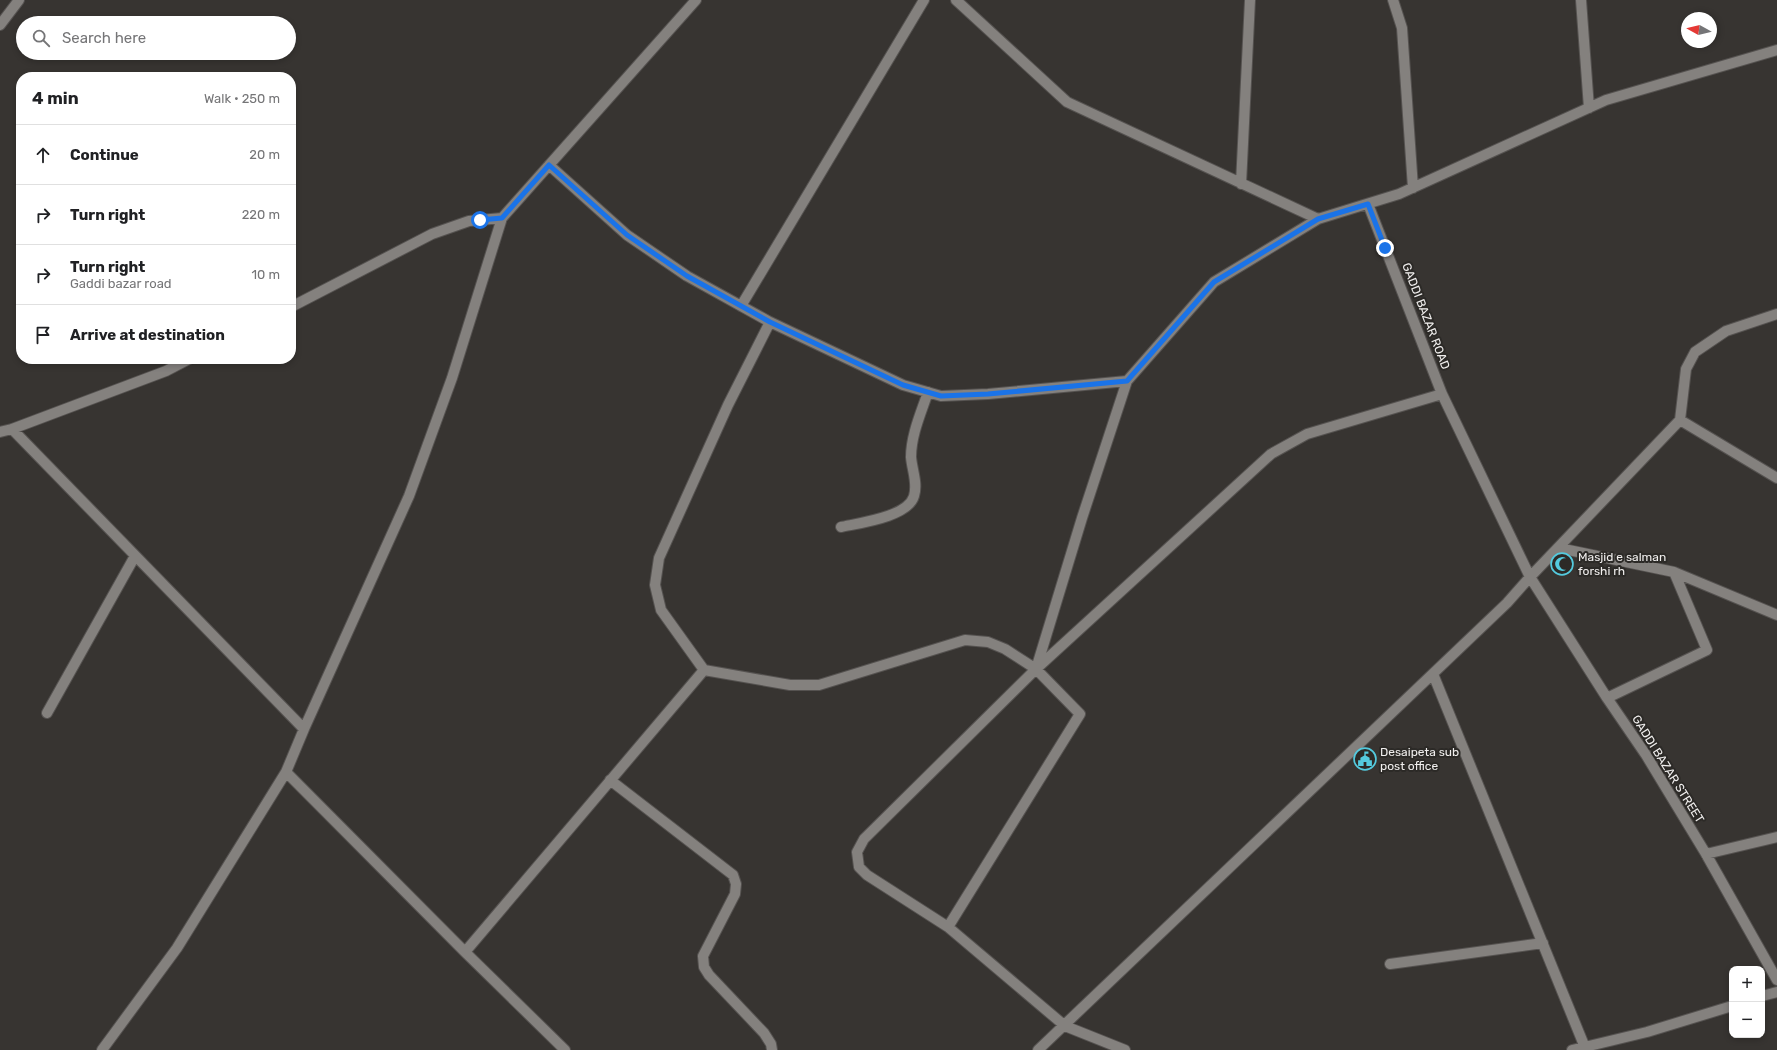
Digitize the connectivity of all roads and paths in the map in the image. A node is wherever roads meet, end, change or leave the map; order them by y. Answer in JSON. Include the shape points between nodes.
{"nodes":[{"id":1,"x":19,"y":0,"type":"edge"},
{"id":2,"x":696,"y":0,"type":"edge"},
{"id":3,"x":924,"y":0,"type":"edge"},
{"id":4,"x":956,"y":0,"type":"edge"},
{"id":5,"x":1250,"y":0,"type":"edge"},
{"id":6,"x":1393,"y":0,"type":"edge"},
{"id":7,"x":1581,"y":0,"type":"edge"},
{"id":8,"x":0,"y":25,"type":"edge"},
{"id":9,"x":1777,"y":50,"type":"edge"},
{"id":10,"x":1589,"y":108,"type":"junction"},
{"id":11,"x":549,"y":165,"type":"junction"},
{"id":12,"x":1241,"y":184,"type":"junction"},
{"id":13,"x":1413,"y":188,"type":"junction"},
{"id":14,"x":1368,"y":204,"type":"junction"},
{"id":15,"x":502,"y":218,"type":"junction"},
{"id":16,"x":1318,"y":219,"type":"junction"},
{"id":17,"x":296,"y":303,"type":"edge"},
{"id":18,"x":741,"y":306,"type":"junction"},
{"id":19,"x":1777,"y":314,"type":"edge"},
{"id":20,"x":770,"y":322,"type":"junction"},
{"id":21,"x":179,"y":364,"type":"edge"},
{"id":22,"x":1127,"y":381,"type":"junction"},
{"id":23,"x":928,"y":392,"type":"junction"},
{"id":24,"x":1442,"y":394,"type":"junction"},
{"id":25,"x":1680,"y":420,"type":"junction"},
{"id":26,"x":12,"y":429,"type":"junction"},
{"id":27,"x":0,"y":432,"type":"edge"},
{"id":28,"x":1777,"y":478,"type":"edge"},
{"id":29,"x":841,"y":527,"type":"dead end"},
{"id":30,"x":1559,"y":548,"type":"junction"},
{"id":31,"x":135,"y":556,"type":"junction"},
{"id":32,"x":1674,"y":572,"type":"junction"},
{"id":33,"x":1530,"y":577,"type":"junction"},
{"id":34,"x":1777,"y":615,"type":"edge"},
{"id":35,"x":1036,"y":669,"type":"junction"},
{"id":36,"x":704,"y":670,"type":"junction"},
{"id":37,"x":1433,"y":674,"type":"junction"},
{"id":38,"x":1607,"y":698,"type":"junction"},
{"id":39,"x":47,"y":713,"type":"dead end"},
{"id":40,"x":304,"y":730,"type":"junction"},
{"id":41,"x":286,"y":772,"type":"junction"},
{"id":42,"x":610,"y":780,"type":"junction"},
{"id":43,"x":1777,"y":837,"type":"edge"},
{"id":44,"x":1706,"y":854,"type":"junction"},
{"id":45,"x":948,"y":927,"type":"junction"},
{"id":46,"x":1543,"y":943,"type":"junction"},
{"id":47,"x":465,"y":952,"type":"junction"},
{"id":48,"x":1390,"y":964,"type":"dead end"},
{"id":49,"x":1777,"y":980,"type":"edge"},
{"id":50,"x":1777,"y":992,"type":"edge"},
{"id":51,"x":1765,"y":995,"type":"edge"},
{"id":52,"x":1729,"y":1007,"type":"edge"},
{"id":53,"x":1065,"y":1026,"type":"junction"},
{"id":54,"x":1585,"y":1049,"type":"edge"},
{"id":55,"x":102,"y":1050,"type":"edge"},
{"id":56,"x":565,"y":1050,"type":"edge"},
{"id":57,"x":772,"y":1050,"type":"edge"},
{"id":58,"x":1038,"y":1050,"type":"edge"},
{"id":59,"x":1125,"y":1050,"type":"edge"},
{"id":60,"x":1572,"y":1050,"type":"edge"}],
"edges":[{"from":1,"to":8,"type":"street"},
{"from":2,"to":11,"type":"street"},
{"from":3,"to":18,"type":"street"},
{"from":4,"to":12,"type":"street","via":[[1067,102]]},
{"from":5,"to":12,"type":"street"},
{"from":6,"to":13,"type":"street","via":[[1402,28]]},
{"from":7,"to":10,"type":"street"},
{"from":9,"to":10,"type":"street","via":[[1606,100]]},
{"from":10,"to":13,"type":"street"},
{"from":11,"to":15,"type":"street"},
{"from":11,"to":18,"type":"street","via":[[627,235],[687,276]]},
{"from":12,"to":16,"type":"street"},
{"from":13,"to":14,"type":"street"},
{"from":14,"to":16,"type":"street"},
{"from":14,"to":24,"type":"street","name":"GADDI BAZAR ROAD"},
{"from":15,"to":17,"type":"street","via":[[468,222],[432,234]]},
{"from":15,"to":40,"type":"street","via":[[452,378],[409,496]]},
{"from":16,"to":22,"type":"street","via":[[1214,282]]},
{"from":18,"to":20,"type":"street"},
{"from":19,"to":25,"type":"street","via":[[1726,331],[1695,352],[1686,369]]},
{"from":20,"to":23,"type":"street","via":[[903,385]]},
{"from":20,"to":36,"type":"street","via":[[728,405],[660,558],[655,585],[661,610]]},
{"from":21,"to":26,"type":"street"},
{"from":22,"to":23,"type":"street","via":[[988,394],[941,396]]},
{"from":22,"to":35,"type":"street"},
{"from":23,"to":29,"type":"street","via":[[913,441],[911,458],[916,483],[914,497],[907,506],[895,514]]},
{"from":24,"to":33,"type":"street","name":"GADDI BAZAR ROAD"},
{"from":24,"to":35,"type":"street","via":[[1307,434],[1271,454]]},
{"from":25,"to":28,"type":"street"},
{"from":25,"to":30,"type":"street"},
{"from":26,"to":27,"type":"street"},
{"from":26,"to":31,"type":"street"},
{"from":30,"to":32,"type":"street"},
{"from":30,"to":33,"type":"street"},
{"from":31,"to":39,"type":"street"},
{"from":31,"to":40,"type":"street"},
{"from":32,"to":34,"type":"street"},
{"from":32,"to":38,"type":"street","via":[[1707,650]]},
{"from":33,"to":37,"type":"street","via":[[1507,603]]},
{"from":33,"to":38,"type":"street","name":"GADDI BAZAR STREET"},
{"from":35,"to":36,"type":"street","via":[[988,642],[965,640],[819,685],[790,685]]},
{"from":35,"to":45,"type":"street","via":[[1080,714]]},
{"from":35,"to":45,"type":"street","via":[[864,839],[857,852],[859,867],[867,875]]},
{"from":36,"to":42,"type":"street"},
{"from":37,"to":46,"type":"street"},
{"from":37,"to":53,"type":"street"},
{"from":38,"to":44,"type":"street","name":"GADDI BAZAR STREET","via":[[1646,755]]},
{"from":40,"to":41,"type":"street"},
{"from":41,"to":47,"type":"street"},
{"from":41,"to":55,"type":"street","via":[[176,948]]},
{"from":42,"to":47,"type":"street"},
{"from":42,"to":57,"type":"street","via":[[733,875],[736,894],[705,950],[704,967],[764,1033]]},
{"from":43,"to":44,"type":"street"},
{"from":44,"to":49,"type":"street","name":"GADDI BAZAR STREET"},
{"from":45,"to":53,"type":"street"},
{"from":46,"to":48,"type":"street"},
{"from":46,"to":54,"type":"street"},
{"from":47,"to":56,"type":"street"},
{"from":50,"to":51,"type":"street"},
{"from":52,"to":54,"type":"street"},
{"from":53,"to":58,"type":"street"},
{"from":53,"to":59,"type":"street"},
{"from":54,"to":60,"type":"street"}]}
